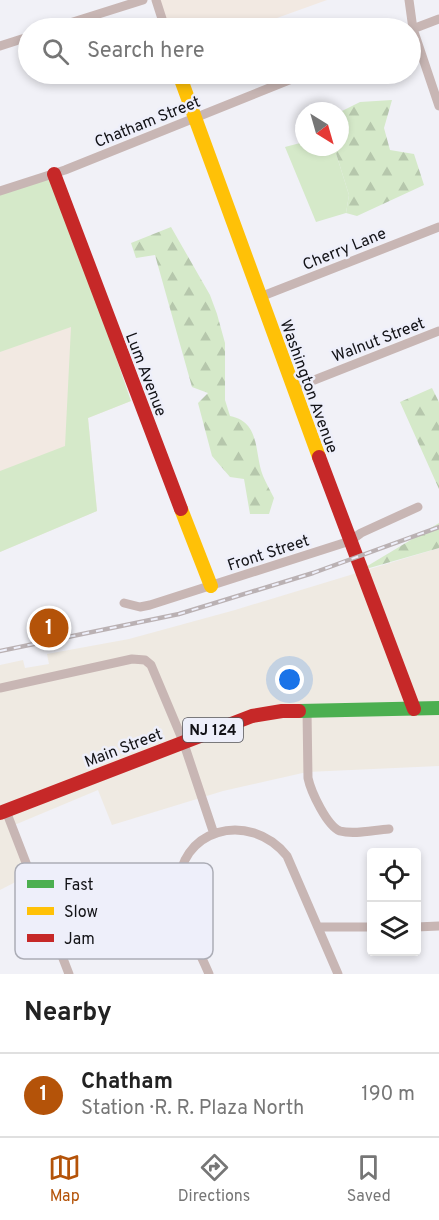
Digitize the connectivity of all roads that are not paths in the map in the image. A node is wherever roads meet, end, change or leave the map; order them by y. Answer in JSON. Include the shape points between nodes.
{"nodes":[{"id":1,"x":143,"y":0,"type":"edge"},
{"id":2,"x":156,"y":0,"type":"edge"},
{"id":3,"x":409,"y":0,"type":"edge"},
{"id":4,"x":86,"y":18,"type":"edge"},
{"id":5,"x":162,"y":18,"type":"edge"},
{"id":6,"x":411,"y":18,"type":"edge"},
{"id":7,"x":439,"y":19,"type":"edge"},
{"id":8,"x":421,"y":26,"type":"edge"},
{"id":9,"x":18,"y":40,"type":"edge"},
{"id":10,"x":0,"y":46,"type":"edge"},
{"id":11,"x":421,"y":55,"type":"edge"},
{"id":12,"x":183,"y":84,"type":"edge"},
{"id":13,"x":279,"y":84,"type":"edge"},
{"id":14,"x":439,"y":106,"type":"edge"},
{"id":15,"x":195,"y":118,"type":"junction"},
{"id":16,"x":54,"y":174,"type":"junction"},
{"id":17,"x":0,"y":191,"type":"edge"},
{"id":18,"x":439,"y":227,"type":"edge"},
{"id":19,"x":260,"y":297,"type":"junction"},
{"id":20,"x":439,"y":331,"type":"edge"},
{"id":21,"x":294,"y":388,"type":"junction"},
{"id":22,"x":418,"y":507,"type":"dead end"},
{"id":23,"x":350,"y":541,"type":"junction"},
{"id":24,"x":211,"y":586,"type":"junction"},
{"id":25,"x":124,"y":603,"type":"dead end"},
{"id":26,"x":0,"y":688,"type":"edge"},
{"id":27,"x":439,"y":708,"type":"edge"},
{"id":28,"x":414,"y":709,"type":"junction"},
{"id":29,"x":307,"y":711,"type":"junction"},
{"id":30,"x":183,"y":741,"type":"junction"},
{"id":31,"x":3,"y":812,"type":"edge"},
{"id":32,"x":389,"y":829,"type":"dead end"},
{"id":33,"x":214,"y":834,"type":"junction"},
{"id":34,"x":24,"y":863,"type":"edge"},
{"id":35,"x":185,"y":863,"type":"edge"},
{"id":36,"x":439,"y":926,"type":"edge"},
{"id":37,"x":318,"y":927,"type":"junction"},
{"id":38,"x":367,"y":927,"type":"edge"},
{"id":39,"x":421,"y":927,"type":"edge"},
{"id":40,"x":63,"y":959,"type":"edge"},
{"id":41,"x":204,"y":959,"type":"edge"},
{"id":42,"x":69,"y":974,"type":"edge"},
{"id":43,"x":210,"y":974,"type":"edge"},
{"id":44,"x":338,"y":974,"type":"edge"}],
"edges":[{"from":1,"to":4,"type":"street"},
{"from":2,"to":5,"type":"street"},
{"from":3,"to":6,"type":"street"},
{"from":7,"to":8,"type":"street"},
{"from":9,"to":10,"type":"street"},
{"from":11,"to":14,"type":"street"},
{"from":12,"to":15,"type":"street","name":"Washington Avenue"},
{"from":13,"to":15,"type":"street","name":"Chatham Street"},
{"from":15,"to":16,"type":"street","name":"Chatham Street"},
{"from":15,"to":19,"type":"street","name":"Washington Avenue"},
{"from":16,"to":17,"type":"street","name":"Chatham Street"},
{"from":16,"to":24,"type":"street","name":"Lum Avenue"},
{"from":18,"to":19,"type":"street","name":"Cherry Lane"},
{"from":19,"to":21,"type":"street","name":"Washington Avenue"},
{"from":20,"to":21,"type":"street","name":"Walnut Street"},
{"from":21,"to":23,"type":"street","name":"Washington Avenue"},
{"from":22,"to":23,"type":"street","name":"Front Street"},
{"from":23,"to":24,"type":"street","name":"Front Street"},
{"from":23,"to":28,"type":"street","name":"Washington Avenue"},
{"from":24,"to":25,"type":"street","name":"Front Street","via":[[140,608]]},
{"from":26,"to":30,"type":"street","via":[[132,659],[145,660],[151,665]]},
{"from":27,"to":28,"type":"street","name":"Main Street","number":"NJ 124"},
{"from":28,"to":29,"type":"street","name":"Main Street","number":"NJ 124"},
{"from":29,"to":30,"type":"street","name":"Main Street","number":"NJ 124","via":[[258,715]]},
{"from":29,"to":32,"type":"street","via":[[308,778],[329,821],[347,832]]},
{"from":30,"to":31,"type":"street","name":"Main Street","number":"NJ 124"},
{"from":30,"to":33,"type":"street"},
{"from":31,"to":34,"type":"street"},
{"from":33,"to":35,"type":"street","via":[[204,839]]},
{"from":33,"to":37,"type":"street","via":[[243,829],[275,843],[290,861]]},
{"from":36,"to":39,"type":"street"},
{"from":37,"to":38,"type":"street"},
{"from":37,"to":44,"type":"street"},
{"from":40,"to":42,"type":"street"},
{"from":41,"to":43,"type":"street"}]}
